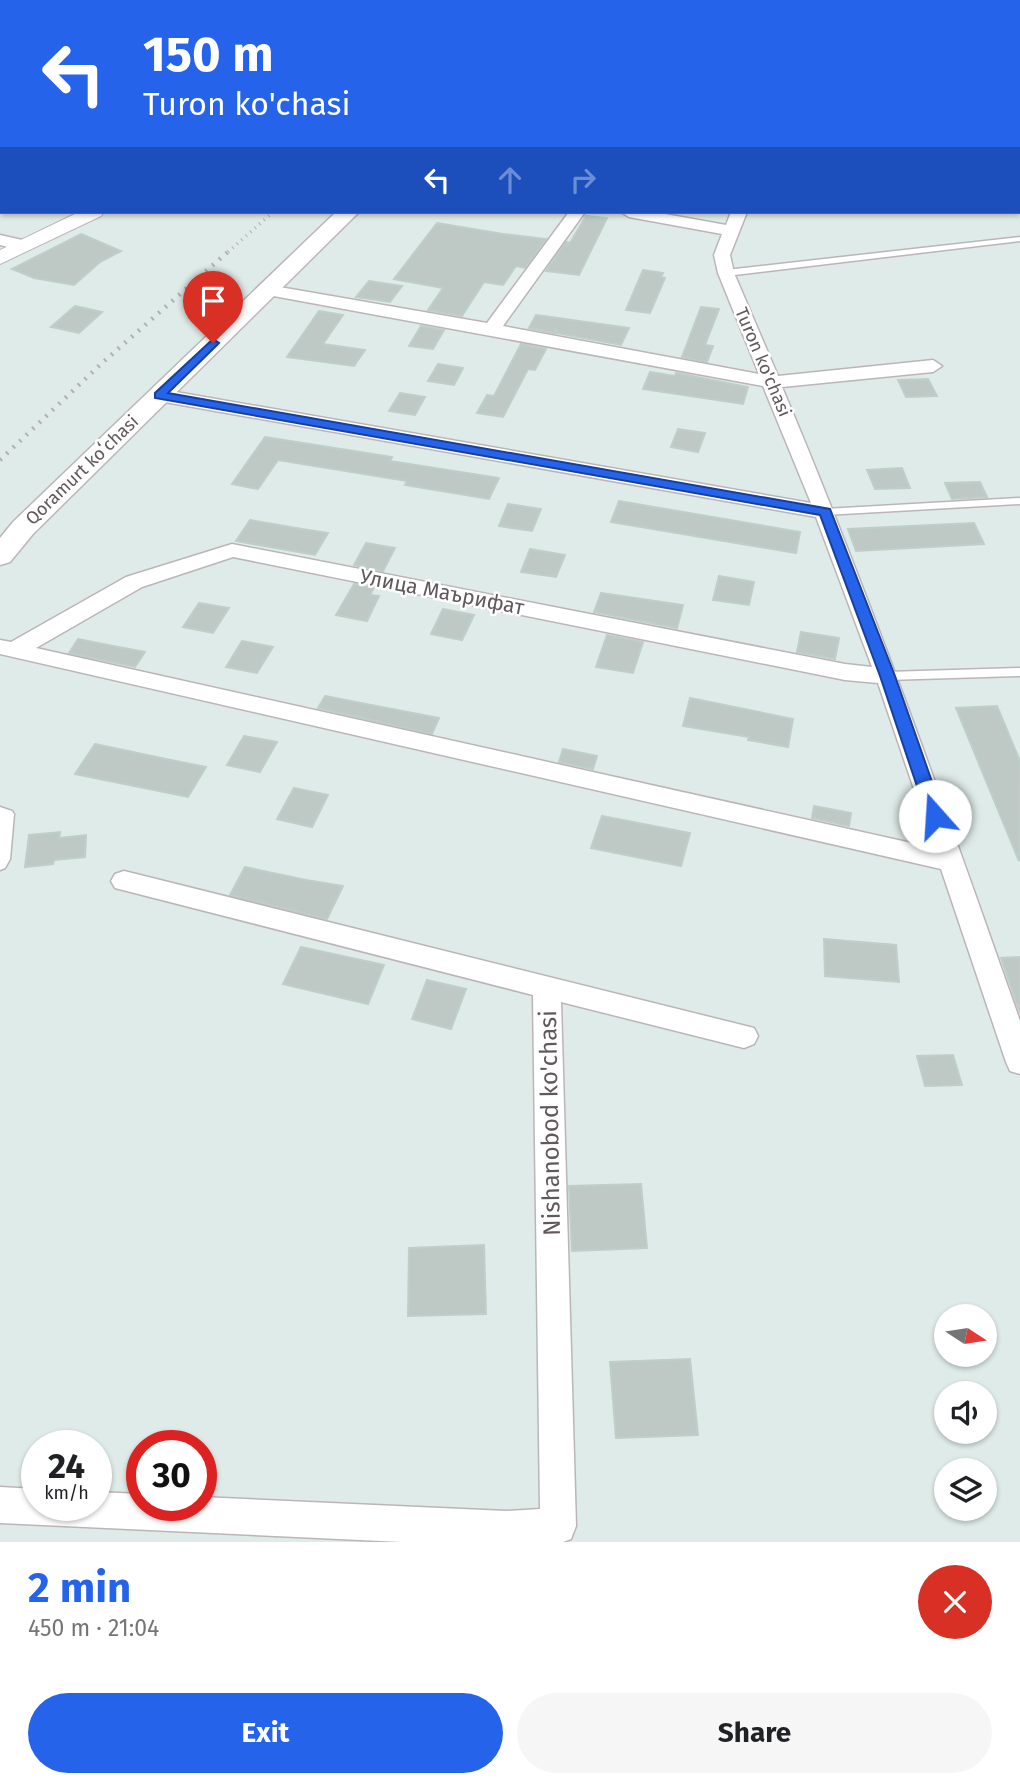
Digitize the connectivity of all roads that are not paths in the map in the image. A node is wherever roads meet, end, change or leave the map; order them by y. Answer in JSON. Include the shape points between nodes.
{"nodes":[{"id":1,"x":90,"y":214,"type":"edge"},
{"id":2,"x":338,"y":214,"type":"edge"},
{"id":3,"x":346,"y":214,"type":"edge"},
{"id":4,"x":576,"y":214,"type":"edge"},
{"id":5,"x":653,"y":214,"type":"edge"},
{"id":6,"x":735,"y":221,"type":"edge"},
{"id":7,"x":1020,"y":239,"type":"edge"},
{"id":8,"x":0,"y":240,"type":"edge"},
{"id":9,"x":25,"y":246,"type":"junction"},
{"id":10,"x":0,"y":258,"type":"edge"},
{"id":11,"x":726,"y":273,"type":"junction"},
{"id":12,"x":268,"y":290,"type":"junction"},
{"id":13,"x":492,"y":329,"type":"junction"},
{"id":14,"x":933,"y":366,"type":"dead end"},
{"id":15,"x":772,"y":382,"type":"junction"},
{"id":16,"x":159,"y":396,"type":"junction"},
{"id":17,"x":1020,"y":500,"type":"edge"},
{"id":18,"x":825,"y":512,"type":"junction"},
{"id":19,"x":0,"y":545,"type":"edge"},
{"id":20,"x":0,"y":556,"type":"edge"},
{"id":21,"x":8,"y":648,"type":"edge"},
{"id":22,"x":1020,"y":672,"type":"edge"},
{"id":23,"x":887,"y":676,"type":"junction"},
{"id":24,"x":0,"y":812,"type":"edge"},
{"id":25,"x":951,"y":862,"type":"junction"},
{"id":26,"x":0,"y":865,"type":"edge"},
{"id":27,"x":124,"y":881,"type":"dead end"},
{"id":28,"x":547,"y":987,"type":"junction"},
{"id":29,"x":744,"y":1036,"type":"dead end"},
{"id":30,"x":1020,"y":1062,"type":"edge"},
{"id":31,"x":0,"y":1505,"type":"edge"},
{"id":32,"x":559,"y":1534,"type":"edge"}],
"edges":[{"from":1,"to":9,"type":"street"},
{"from":2,"to":19,"type":"main road","name":"Qoramurt koʻchasi","via":[[96,446]]},
{"from":3,"to":12,"type":"main road","name":"Qoramurt koʻchasi"},
{"from":4,"to":13,"type":"street"},
{"from":5,"to":6,"type":"street"},
{"from":6,"to":11,"type":"street","name":"Turon ko'chasi","via":[[722,255]]},
{"from":7,"to":11,"type":"lane"},
{"from":8,"to":9,"type":"street"},
{"from":9,"to":10,"type":"street"},
{"from":11,"to":15,"type":"street","name":"Turon ko'chasi"},
{"from":12,"to":13,"type":"street"},
{"from":12,"to":16,"type":"main road","name":"Qoramurt koʻchasi"},
{"from":13,"to":15,"type":"street"},
{"from":14,"to":15,"type":"street"},
{"from":15,"to":18,"type":"street","name":"Turon ko'chasi"},
{"from":16,"to":18,"type":"street"},
{"from":16,"to":20,"type":"main road","name":"Qoramurt koʻchasi"},
{"from":17,"to":18,"type":"lane"},
{"from":18,"to":23,"type":"street","name":"Turon ko'chasi"},
{"from":21,"to":23,"type":"street","name":"Улица Маърифат","via":[[134,582],[232,550],[845,672]]},
{"from":21,"to":25,"type":"street"},
{"from":22,"to":23,"type":"lane"},
{"from":23,"to":25,"type":"street","name":"Turon ko'chasi"},
{"from":24,"to":26,"type":"lane","via":[[8,814]]},
{"from":25,"to":30,"type":"street","name":"Turon ko'chasi"},
{"from":27,"to":28,"type":"street","name":"Nishanobod ko'chasi"},
{"from":28,"to":29,"type":"street"},
{"from":28,"to":32,"type":"street","name":"Nishanobod ko'chasi"},
{"from":31,"to":32,"type":"street","name":"Nishanobod ko'chasi"}]}
